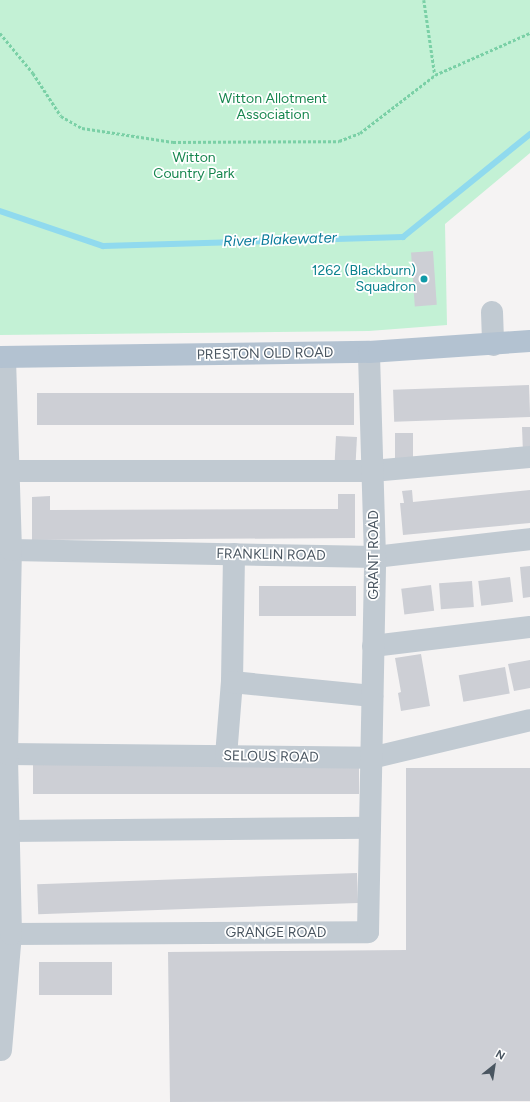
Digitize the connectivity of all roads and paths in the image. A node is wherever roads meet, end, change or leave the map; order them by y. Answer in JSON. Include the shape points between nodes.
{"nodes":[{"id":1,"x":424,"y":0,"type":"edge"},
{"id":2,"x":0,"y":33,"type":"edge"},
{"id":3,"x":530,"y":33,"type":"edge"},
{"id":4,"x":436,"y":75,"type":"junction"},
{"id":5,"x":492,"y":312,"type":"dead end"},
{"id":6,"x":530,"y":341,"type":"edge"},
{"id":7,"x":493,"y":345,"type":"junction"},
{"id":8,"x":369,"y":352,"type":"junction"},
{"id":9,"x":3,"y":357,"type":"edge"},
{"id":10,"x":530,"y":457,"type":"edge"},
{"id":11,"x":372,"y":470,"type":"junction"},
{"id":12,"x":8,"y":471,"type":"junction"},
{"id":13,"x":530,"y":539,"type":"edge"},
{"id":14,"x":11,"y":550,"type":"junction"},
{"id":15,"x":234,"y":554,"type":"junction"},
{"id":16,"x":375,"y":557,"type":"junction"},
{"id":17,"x":530,"y":627,"type":"edge"},
{"id":18,"x":373,"y":646,"type":"junction"},
{"id":19,"x":232,"y":682,"type":"junction"},
{"id":20,"x":372,"y":696,"type":"junction"},
{"id":21,"x":530,"y":720,"type":"edge"},
{"id":22,"x":8,"y":754,"type":"junction"},
{"id":23,"x":226,"y":756,"type":"junction"},
{"id":24,"x":371,"y":758,"type":"junction"},
{"id":25,"x":370,"y":828,"type":"junction"},
{"id":26,"x":9,"y":831,"type":"junction"},
{"id":27,"x":11,"y":934,"type":"junction"},
{"id":28,"x":1,"y":1050,"type":"edge"}],
"edges":[{"from":1,"to":4,"type":"path"},
{"from":2,"to":4,"type":"path","via":[[33,73],[61,116],[82,128],[173,142],[339,141],[360,133]]},
{"from":3,"to":4,"type":"path"},
{"from":5,"to":7,"type":"street"},
{"from":6,"to":7,"type":"main road","name":"PRESTON OLD ROAD"},
{"from":7,"to":8,"type":"main road","name":"PRESTON OLD ROAD"},
{"from":8,"to":9,"type":"main road","name":"PRESTON OLD ROAD"},
{"from":8,"to":11,"type":"street","name":"GRANT ROAD"},
{"from":9,"to":12,"type":"street"},
{"from":10,"to":11,"type":"street"},
{"from":11,"to":12,"type":"street"},
{"from":11,"to":16,"type":"street","name":"GRANT ROAD"},
{"from":12,"to":14,"type":"street"},
{"from":13,"to":16,"type":"street","name":"FRANKLIN ROAD"},
{"from":14,"to":15,"type":"street","name":"FRANKLIN ROAD"},
{"from":14,"to":22,"type":"street"},
{"from":15,"to":16,"type":"street","name":"FRANKLIN ROAD"},
{"from":15,"to":19,"type":"street"},
{"from":16,"to":18,"type":"street","name":"GRANT ROAD"},
{"from":17,"to":18,"type":"street"},
{"from":18,"to":20,"type":"street","name":"GRANT ROAD"},
{"from":19,"to":20,"type":"street"},
{"from":19,"to":23,"type":"street"},
{"from":20,"to":24,"type":"street","name":"GRANT ROAD"},
{"from":21,"to":24,"type":"street","name":"SELOUS ROAD"},
{"from":22,"to":23,"type":"street","name":"SELOUS ROAD"},
{"from":22,"to":26,"type":"street"},
{"from":23,"to":24,"type":"street","name":"SELOUS ROAD"},
{"from":24,"to":25,"type":"street","name":"GRANGE ROAD"},
{"from":25,"to":26,"type":"street"},
{"from":25,"to":27,"type":"street","name":"GRANGE ROAD","via":[[368,932]]},
{"from":26,"to":27,"type":"street"},
{"from":27,"to":28,"type":"street"}]}
